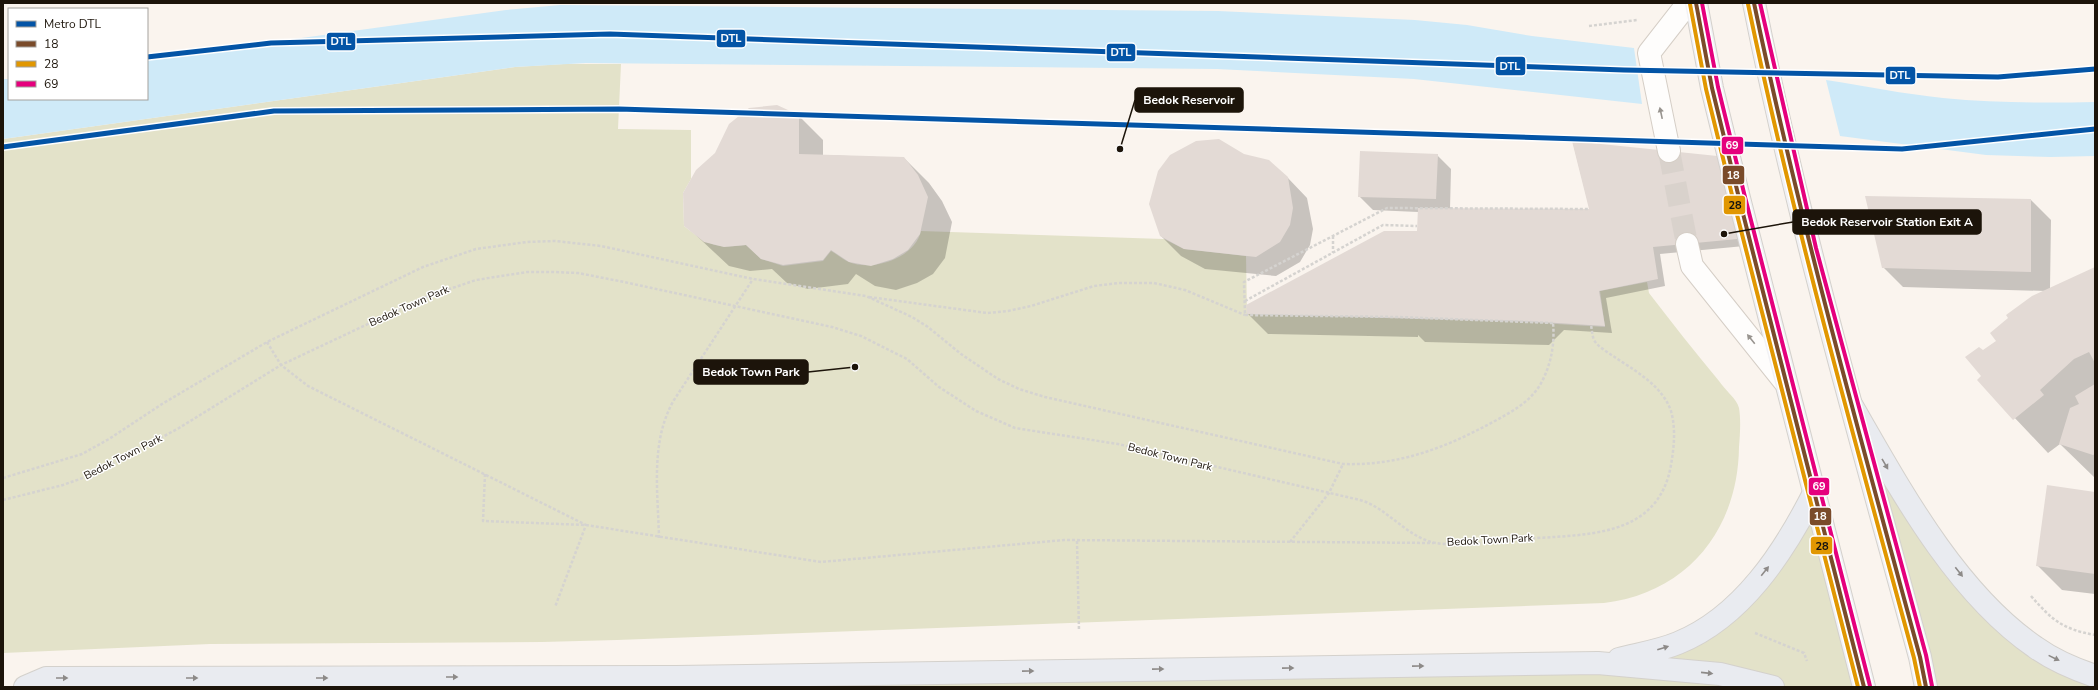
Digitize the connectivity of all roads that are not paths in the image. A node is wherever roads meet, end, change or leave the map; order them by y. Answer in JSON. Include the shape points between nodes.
{"nodes":[{"id":1,"x":1688,"y":3,"type":"edge"},
{"id":2,"x":1696,"y":3,"type":"edge"},
{"id":3,"x":1754,"y":3,"type":"edge"},
{"id":4,"x":1668,"y":151,"type":"tunnel mouth"},
{"id":5,"x":1687,"y":244,"type":"tunnel mouth"},
{"id":6,"x":1784,"y":381,"type":"junction"},
{"id":7,"x":1852,"y":406,"type":"junction"},
{"id":8,"x":1814,"y":493,"type":"junction"},
{"id":9,"x":1598,"y":663,"type":"junction"},
{"id":10,"x":2095,"y":676,"type":"edge"},
{"id":11,"x":25,"y":687,"type":"edge"},
{"id":12,"x":1773,"y":687,"type":"edge"},
{"id":13,"x":1864,"y":687,"type":"edge"},
{"id":14,"x":1926,"y":687,"type":"edge"}],
"edges":[{"from":4,"to":1,"type":"lane","one_way":true,"via":[[1648,53]]},
{"from":2,"to":6,"type":"main road","via":[[1714,96]]},
{"from":3,"to":7,"type":"main road","via":[[1802,218]]},
{"from":6,"to":5,"type":"lane","one_way":true,"via":[[1692,266]]},
{"from":6,"to":8,"type":"main road"},
{"from":7,"to":10,"type":"highway","one_way":true,"via":[[1918,515],[1984,604],[2036,648],[2050,657]]},
{"from":7,"to":14,"type":"main road"},
{"from":9,"to":8,"type":"highway","one_way":true,"via":[[1677,644],[1717,622],[1768,566],[1787,540]]},
{"from":8,"to":13,"type":"main road"},
{"from":11,"to":9,"type":"highway","one_way":true,"via":[[46,678],[668,677]]},
{"from":9,"to":12,"type":"highway","one_way":true,"via":[[1720,674]]}]}
